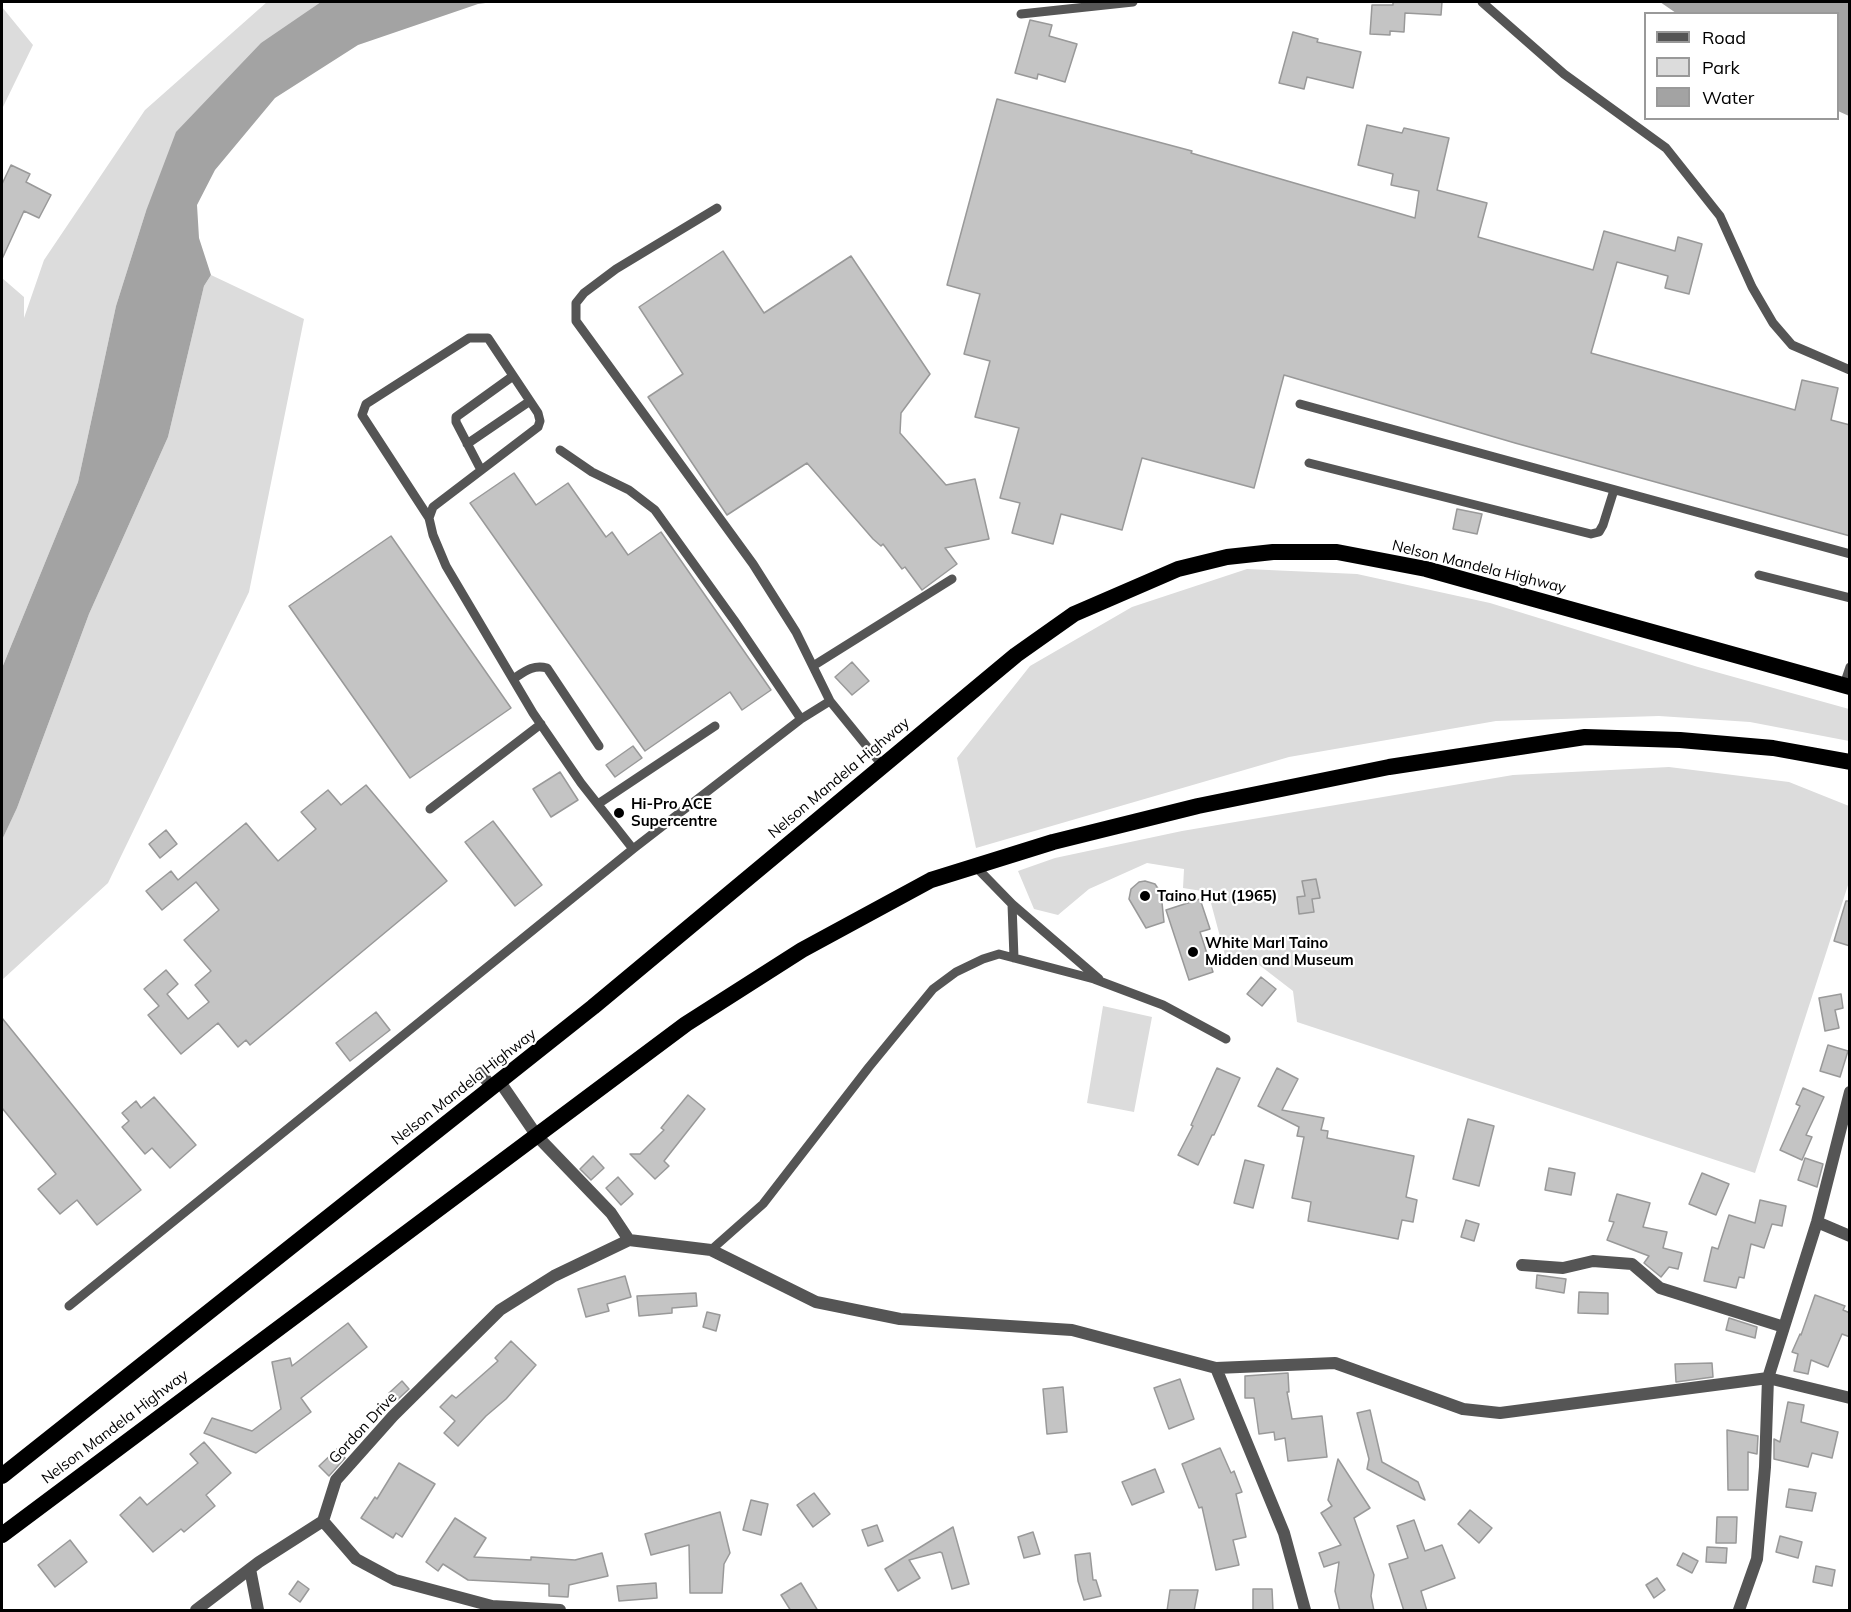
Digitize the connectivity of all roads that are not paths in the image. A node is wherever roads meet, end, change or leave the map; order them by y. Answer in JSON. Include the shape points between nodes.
{"nodes":[{"id":1,"x":1133,"y":2,"type":"edge"},
{"id":2,"x":1482,"y":2,"type":"edge"},
{"id":3,"x":1021,"y":14,"type":"dead end"},
{"id":4,"x":717,"y":208,"type":"dead end"},
{"id":5,"x":1850,"y":370,"type":"edge"},
{"id":6,"x":513,"y":376,"type":"junction"},
{"id":7,"x":530,"y":401,"type":"junction"},
{"id":8,"x":1300,"y":404,"type":"dead end"},
{"id":9,"x":468,"y":444,"type":"junction"},
{"id":10,"x":560,"y":450,"type":"dead end"},
{"id":11,"x":1309,"y":463,"type":"dead end"},
{"id":12,"x":481,"y":470,"type":"junction"},
{"id":13,"x":1614,"y":490,"type":"junction"},
{"id":14,"x":429,"y":518,"type":"junction"},
{"id":15,"x":1850,"y":554,"type":"edge"},
{"id":16,"x":1759,"y":575,"type":"dead end"},
{"id":17,"x":952,"y":579,"type":"dead end"},
{"id":18,"x":1850,"y":598,"type":"edge"},
{"id":19,"x":813,"y":666,"type":"junction"},
{"id":20,"x":1850,"y":667,"type":"edge"},
{"id":21,"x":513,"y":679,"type":"junction"},
{"id":22,"x":1847,"y":686,"type":"edge"},
{"id":23,"x":830,"y":701,"type":"junction"},
{"id":24,"x":801,"y":719,"type":"junction"},
{"id":25,"x":540,"y":724,"type":"junction"},
{"id":26,"x":715,"y":726,"type":"dead end"},
{"id":27,"x":599,"y":746,"type":"dead end"},
{"id":28,"x":1850,"y":762,"type":"edge"},
{"id":29,"x":882,"y":765,"type":"junction"},
{"id":30,"x":598,"y":804,"type":"junction"},
{"id":31,"x":430,"y":809,"type":"dead end"},
{"id":32,"x":633,"y":849,"type":"junction"},
{"id":33,"x":974,"y":866,"type":"junction"},
{"id":34,"x":1012,"y":904,"type":"junction"},
{"id":35,"x":1014,"y":958,"type":"junction"},
{"id":36,"x":1103,"y":983,"type":"junction"},
{"id":37,"x":1226,"y":1039,"type":"dead end"},
{"id":38,"x":481,"y":1073,"type":"dead end"},
{"id":39,"x":496,"y":1085,"type":"junction"},
{"id":40,"x":1850,"y":1092,"type":"edge"},
{"id":41,"x":541,"y":1127,"type":"junction"},
{"id":42,"x":1817,"y":1222,"type":"junction"},
{"id":43,"x":1850,"y":1236,"type":"edge"},
{"id":44,"x":629,"y":1240,"type":"junction"},
{"id":45,"x":711,"y":1250,"type":"junction"},
{"id":46,"x":1522,"y":1265,"type":"dead end"},
{"id":47,"x":69,"y":1306,"type":"dead end"},
{"id":48,"x":1784,"y":1327,"type":"junction"},
{"id":49,"x":1216,"y":1368,"type":"junction"},
{"id":50,"x":1768,"y":1378,"type":"junction"},
{"id":51,"x":1850,"y":1398,"type":"edge"},
{"id":52,"x":2,"y":1476,"type":"edge"},
{"id":53,"x":323,"y":1521,"type":"junction"},
{"id":54,"x":2,"y":1535,"type":"edge"},
{"id":55,"x":250,"y":1569,"type":"junction"},
{"id":56,"x":196,"y":1611,"type":"edge"},
{"id":57,"x":258,"y":1611,"type":"edge"},
{"id":58,"x":560,"y":1611,"type":"edge"},
{"id":59,"x":1305,"y":1611,"type":"edge"},
{"id":60,"x":1739,"y":1611,"type":"edge"}],
"edges":[{"from":1,"to":3,"type":"lane"},
{"from":2,"to":5,"type":"lane","via":[[1564,74],[1666,148],[1720,216],[1773,323],[1792,345]]},
{"from":4,"to":19,"type":"lane","via":[[584,293],[576,303],[576,321],[753,564]]},
{"from":6,"to":7,"type":"lane"},
{"from":6,"to":9,"type":"lane","via":[[456,417]]},
{"from":6,"to":14,"type":"lane","via":[[488,338],[470,338],[364,406],[362,415]]},
{"from":7,"to":9,"type":"lane"},
{"from":7,"to":12,"type":"lane","via":[[538,413],[538,427]]},
{"from":8,"to":13,"type":"lane"},
{"from":9,"to":12,"type":"lane"},
{"from":10,"to":24,"type":"lane","via":[[629,490],[655,510]]},
{"from":11,"to":13,"type":"lane","via":[[1591,534],[1599,532],[1603,525]]},
{"from":12,"to":14,"type":"lane","via":[[433,507]]},
{"from":13,"to":15,"type":"lane"},
{"from":14,"to":21,"type":"lane","via":[[446,566]]},
{"from":16,"to":18,"type":"lane"},
{"from":17,"to":19,"type":"lane"},
{"from":19,"to":23,"type":"lane"},
{"from":20,"to":22,"type":"lane"},
{"from":21,"to":25,"type":"lane"},
{"from":21,"to":27,"type":"lane","via":[[530,668],[547,669]]},
{"from":22,"to":29,"type":"highway","name":"Nelson Mandela Highway","via":[[1426,569],[1337,552],[1273,552],[1227,557],[1178,569],[1074,614],[1016,655]]},
{"from":23,"to":24,"type":"lane"},
{"from":23,"to":29,"type":"lane"},
{"from":24,"to":32,"type":"lane"},
{"from":25,"to":30,"type":"lane"},
{"from":25,"to":31,"type":"lane"},
{"from":26,"to":30,"type":"lane"},
{"from":28,"to":33,"type":"highway","name":"Nelson Mandela Highway","via":[[1773,748],[1586,737],[1389,766],[1220,801],[1053,842]]},
{"from":29,"to":39,"type":"highway","name":"Nelson Mandela Highway"},
{"from":30,"to":32,"type":"lane"},
{"from":32,"to":47,"type":"lane"},
{"from":33,"to":34,"type":"lane"},
{"from":33,"to":41,"type":"highway","name":"Nelson Mandela Highway","via":[[931,880],[802,950],[686,1024]]},
{"from":34,"to":35,"type":"lane"},
{"from":34,"to":36,"type":"lane"},
{"from":35,"to":36,"type":"lane"},
{"from":35,"to":45,"type":"lane","via":[[999,954],[983,959],[933,989],[763,1203]]},
{"from":36,"to":37,"type":"lane","via":[[1163,1005]]},
{"from":38,"to":39,"type":"street"},
{"from":39,"to":41,"type":"street"},
{"from":39,"to":52,"type":"highway","name":"Nelson Mandela Highway"},
{"from":40,"to":42,"type":"street"},
{"from":41,"to":44,"type":"street"},
{"from":41,"to":54,"type":"highway","name":"Nelson Mandela Highway"},
{"from":42,"to":43,"type":"street"},
{"from":42,"to":48,"type":"street"},
{"from":44,"to":45,"type":"street"},
{"from":44,"to":53,"type":"street","name":"Gordon Drive","via":[[554,1276],[500,1310],[393,1416],[336,1480]]},
{"from":45,"to":49,"type":"street","via":[[816,1302],[900,1319],[1072,1330]]},
{"from":46,"to":48,"type":"street","via":[[1563,1268],[1593,1261],[1632,1264],[1660,1288]]},
{"from":48,"to":50,"type":"street"},
{"from":49,"to":50,"type":"street","via":[[1335,1363],[1463,1409],[1500,1413]]},
{"from":49,"to":59,"type":"street","via":[[1284,1533]]},
{"from":50,"to":51,"type":"street"},
{"from":50,"to":60,"type":"street","via":[[1757,1560]]},
{"from":53,"to":55,"type":"street"},
{"from":53,"to":58,"type":"street","via":[[356,1559],[395,1580],[492,1606]]},
{"from":55,"to":56,"type":"street"},
{"from":55,"to":57,"type":"street"}]}
